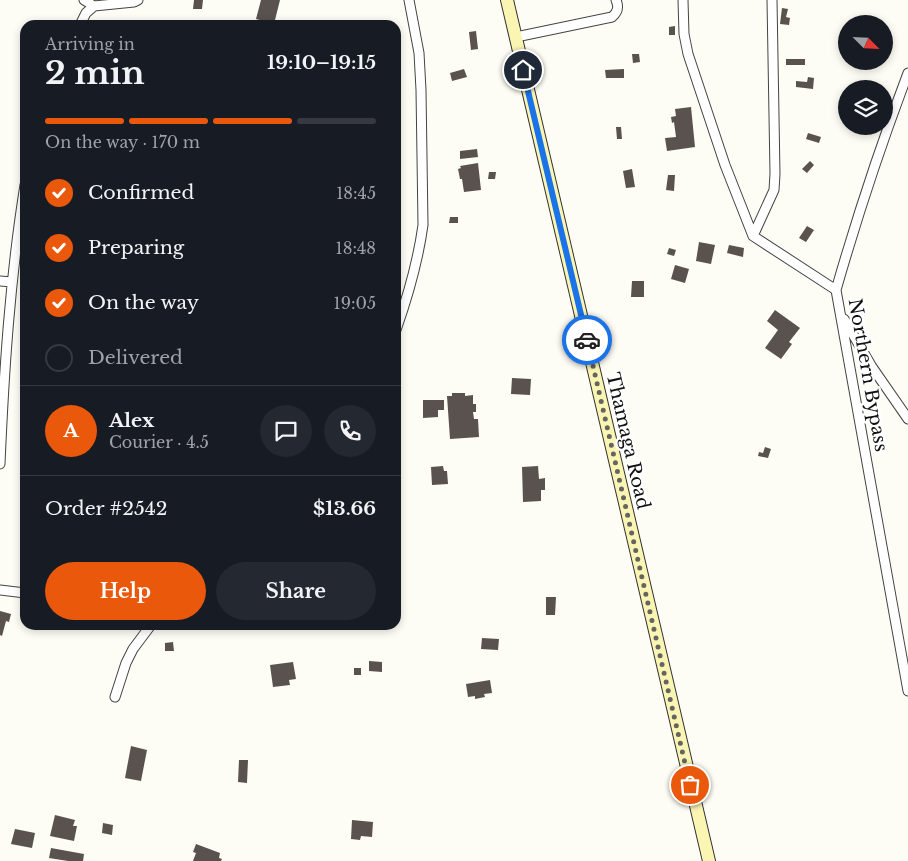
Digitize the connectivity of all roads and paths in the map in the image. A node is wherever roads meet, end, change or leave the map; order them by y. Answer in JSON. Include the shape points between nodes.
{"nodes":[{"id":1,"x":84,"y":0,"type":"edge"},
{"id":2,"x":138,"y":0,"type":"edge"},
{"id":3,"x":409,"y":0,"type":"edge"},
{"id":4,"x":507,"y":0,"type":"edge"},
{"id":5,"x":616,"y":0,"type":"edge"},
{"id":6,"x":683,"y":0,"type":"edge"},
{"id":7,"x":772,"y":0,"type":"edge"},
{"id":8,"x":94,"y":6,"type":"junction"},
{"id":9,"x":82,"y":20,"type":"edge"},
{"id":10,"x":516,"y":37,"type":"junction"},
{"id":11,"x":908,"y":73,"type":"edge"},
{"id":12,"x":20,"y":232,"type":"edge"},
{"id":13,"x":753,"y":236,"type":"junction"},
{"id":14,"x":0,"y":281,"type":"edge"},
{"id":15,"x":12,"y":282,"type":"junction"},
{"id":16,"x":836,"y":290,"type":"junction"},
{"id":17,"x":401,"y":315,"type":"edge"},
{"id":18,"x":841,"y":315,"type":"junction"},
{"id":19,"x":908,"y":419,"type":"edge"},
{"id":20,"x":1,"y":430,"type":"edge"},
{"id":21,"x":0,"y":464,"type":"edge"},
{"id":22,"x":0,"y":590,"type":"edge"},
{"id":23,"x":20,"y":592,"type":"edge"},
{"id":24,"x":148,"y":630,"type":"edge"},
{"id":25,"x":908,"y":691,"type":"edge"},
{"id":26,"x":115,"y":697,"type":"dead end"},
{"id":27,"x":709,"y":861,"type":"edge"}],
"edges":[{"from":1,"to":8,"type":"street"},
{"from":2,"to":8,"type":"street"},
{"from":3,"to":17,"type":"street","via":[[419,53],[423,225]]},
{"from":4,"to":10,"type":"main road","name":"Thamaga Road"},
{"from":5,"to":10,"type":"street","via":[[617,11],[612,17]]},
{"from":6,"to":13,"type":"street","via":[[688,54]]},
{"from":7,"to":13,"type":"street","via":[[774,190]]},
{"from":8,"to":9,"type":"street"},
{"from":10,"to":27,"type":"main road","name":"Thamaga Road"},
{"from":11,"to":16,"type":"street","name":"Northern Bypass"},
{"from":12,"to":15,"type":"street"},
{"from":13,"to":16,"type":"street"},
{"from":14,"to":15,"type":"street"},
{"from":15,"to":20,"type":"street"},
{"from":16,"to":18,"type":"street","name":"Northern Bypass"},
{"from":18,"to":19,"type":"street","via":[[872,368]]},
{"from":18,"to":25,"type":"street","name":"Northern Bypass"},
{"from":20,"to":21,"type":"street"},
{"from":22,"to":23,"type":"street"},
{"from":24,"to":26,"type":"street","via":[[126,663]]}]}
